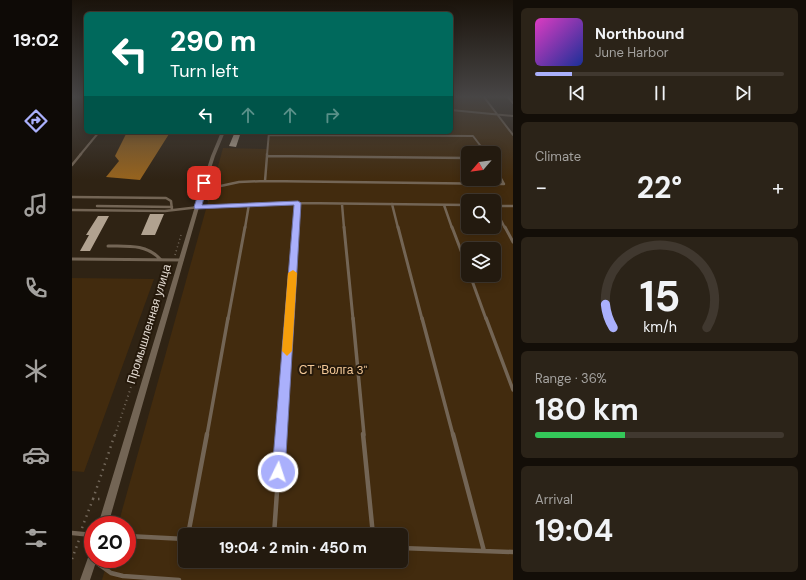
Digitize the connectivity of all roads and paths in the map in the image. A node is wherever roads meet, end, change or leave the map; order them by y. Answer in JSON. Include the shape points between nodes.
{"nodes":[{"id":1,"x":505,"y":124,"type":"edge"},
{"id":2,"x":97,"y":134,"type":"edge"},
{"id":3,"x":223,"y":134,"type":"edge"},
{"id":4,"x":269,"y":135,"type":"joint"},
{"id":5,"x":513,"y":135,"type":"edge"},
{"id":6,"x":481,"y":146,"type":"edge"},
{"id":7,"x":267,"y":156,"type":"junction"},
{"id":8,"x":461,"y":158,"type":"edge"},
{"id":9,"x":72,"y":165,"type":"edge"},
{"id":10,"x":265,"y":181,"type":"junction"},
{"id":11,"x":212,"y":183,"type":"dead end"},
{"id":12,"x":461,"y":183,"type":"edge"},
{"id":13,"x":203,"y":187,"type":"junction"},
{"id":14,"x":72,"y":197,"type":"edge"},
{"id":15,"x":298,"y":203,"type":"junction"},
{"id":16,"x":249,"y":204,"type":"junction"},
{"id":17,"x":342,"y":204,"type":"junction"},
{"id":18,"x":392,"y":204,"type":"junction"},
{"id":19,"x":444,"y":205,"type":"junction"},
{"id":20,"x":461,"y":205,"type":"edge"},
{"id":21,"x":97,"y":206,"type":"dead end"},
{"id":22,"x":501,"y":206,"type":"edge"},
{"id":23,"x":513,"y":206,"type":"edge"},
{"id":24,"x":197,"y":207,"type":"junction"},
{"id":25,"x":172,"y":208,"type":"junction"},
{"id":26,"x":72,"y":210,"type":"edge"},
{"id":27,"x":501,"y":219,"type":"edge"},
{"id":28,"x":183,"y":230,"type":"dead end"},
{"id":29,"x":513,"y":242,"type":"edge"},
{"id":30,"x":108,"y":246,"type":"dead end"},
{"id":31,"x":461,"y":250,"type":"edge"},
{"id":32,"x":72,"y":259,"type":"edge"},
{"id":33,"x":161,"y":260,"type":"junction"},
{"id":34,"x":173,"y":260,"type":"junction"},
{"id":35,"x":182,"y":260,"type":"junction"},
{"id":36,"x":473,"y":282,"type":"edge"},
{"id":37,"x":513,"y":390,"type":"edge"},
{"id":38,"x":93,"y":499,"type":"junction"},
{"id":39,"x":111,"y":500,"type":"junction"},
{"id":40,"x":106,"y":516,"type":"edge"},
{"id":41,"x":189,"y":528,"type":"edge"},
{"id":42,"x":275,"y":528,"type":"edge"},
{"id":43,"x":372,"y":528,"type":"edge"},
{"id":44,"x":72,"y":534,"type":"edge"},
{"id":45,"x":80,"y":534,"type":"junction"},
{"id":46,"x":84,"y":534,"type":"edge"},
{"id":47,"x":136,"y":536,"type":"edge"},
{"id":48,"x":178,"y":539,"type":"edge"},
{"id":49,"x":408,"y":548,"type":"edge"},
{"id":50,"x":484,"y":550,"type":"junction"},
{"id":51,"x":513,"y":552,"type":"edge"},
{"id":52,"x":72,"y":558,"type":"edge"},
{"id":53,"x":89,"y":568,"type":"edge"},
{"id":54,"x":106,"y":568,"type":"edge"},
{"id":55,"x":85,"y":580,"type":"edge"},
{"id":56,"x":179,"y":580,"type":"edge"}],
"edges":[{"from":1,"to":5,"type":"lane"},
{"from":2,"to":9,"type":"lane"},
{"from":3,"to":13,"type":"street","name":"Промышленная улица"},
{"from":4,"to":6,"type":"lane","via":[[473,136]]},
{"from":4,"to":7,"type":"lane"},
{"from":7,"to":8,"type":"lane"},
{"from":7,"to":10,"type":"lane"},
{"from":10,"to":12,"type":"lane"},
{"from":10,"to":13,"type":"lane"},
{"from":11,"to":13,"type":"path"},
{"from":13,"to":24,"type":"street","name":"Промышленная улица"},
{"from":14,"to":25,"type":"lane","via":[[166,198],[171,201]]},
{"from":15,"to":16,"type":"lane"},
{"from":15,"to":17,"type":"lane"},
{"from":15,"to":42,"type":"lane"},
{"from":16,"to":24,"type":"lane"},
{"from":16,"to":41,"type":"lane"},
{"from":17,"to":18,"type":"lane"},
{"from":17,"to":43,"type":"lane"},
{"from":18,"to":19,"type":"lane"},
{"from":18,"to":50,"type":"lane"},
{"from":19,"to":20,"type":"lane"},
{"from":19,"to":31,"type":"lane"},
{"from":21,"to":25,"type":"lane"},
{"from":22,"to":23,"type":"lane"},
{"from":24,"to":25,"type":"lane"},
{"from":24,"to":35,"type":"street","name":"Промышленная улица"},
{"from":25,"to":26,"type":"lane"},
{"from":27,"to":29,"type":"lane"},
{"from":28,"to":34,"type":"path"},
{"from":30,"to":33,"type":"lane","via":[[148,248]]},
{"from":32,"to":33,"type":"lane"},
{"from":33,"to":34,"type":"lane"},
{"from":34,"to":35,"type":"lane"},
{"from":34,"to":38,"type":"path"},
{"from":35,"to":39,"type":"street","name":"Промышленная улица"},
{"from":36,"to":37,"type":"lane"},
{"from":38,"to":39,"type":"path"},
{"from":38,"to":45,"type":"path"},
{"from":39,"to":40,"type":"street","name":"Промышленная улица"},
{"from":44,"to":45,"type":"lane"},
{"from":45,"to":46,"type":"lane"},
{"from":45,"to":52,"type":"path"},
{"from":47,"to":48,"type":"lane"},
{"from":49,"to":50,"type":"lane"},
{"from":50,"to":51,"type":"lane"},
{"from":53,"to":55,"type":"street"},
{"from":54,"to":56,"type":"lane","via":[[123,576]]}]}
